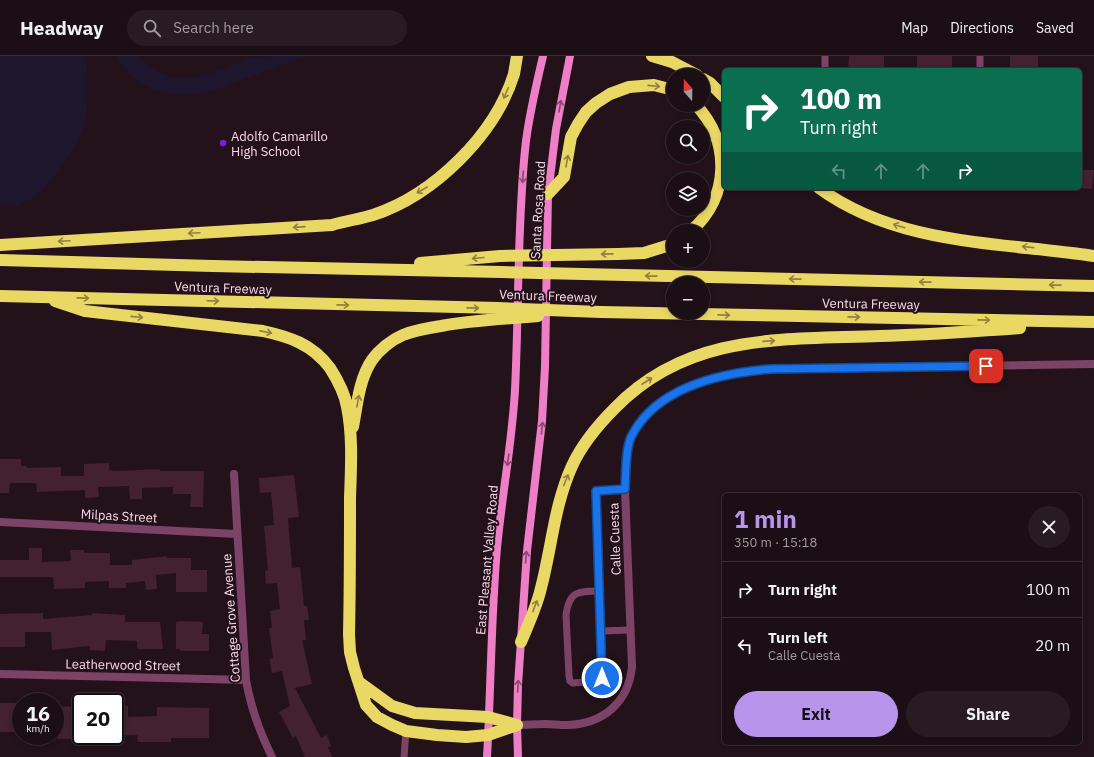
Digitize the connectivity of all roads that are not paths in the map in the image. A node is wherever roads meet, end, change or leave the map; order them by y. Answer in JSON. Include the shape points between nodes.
{"nodes":[{"id":1,"x":517,"y":56,"type":"edge"},
{"id":2,"x":543,"y":56,"type":"edge"},
{"id":3,"x":570,"y":56,"type":"edge"},
{"id":4,"x":652,"y":56,"type":"edge"},
{"id":5,"x":825,"y":56,"type":"edge"},
{"id":6,"x":980,"y":56,"type":"edge"},
{"id":7,"x":684,"y":68,"type":"edge"},
{"id":8,"x":825,"y":68,"type":"edge"},
{"id":9,"x":980,"y":68,"type":"edge"},
{"id":10,"x":710,"y":83,"type":"edge"},
{"id":11,"x":666,"y":88,"type":"edge"},
{"id":12,"x":722,"y":95,"type":"edge"},
{"id":13,"x":703,"y":112,"type":"edge"},
{"id":14,"x":822,"y":190,"type":"edge"},
{"id":15,"x":548,"y":194,"type":"junction"},
{"id":16,"x":699,"y":224,"type":"edge"},
{"id":17,"x":0,"y":245,"type":"edge"},
{"id":18,"x":666,"y":247,"type":"edge"},
{"id":19,"x":1094,"y":256,"type":"edge"},
{"id":20,"x":0,"y":260,"type":"edge"},
{"id":21,"x":360,"y":268,"type":"junction"},
{"id":22,"x":1094,"y":286,"type":"edge"},
{"id":23,"x":0,"y":296,"type":"edge"},
{"id":24,"x":44,"y":298,"type":"junction"},
{"id":25,"x":601,"y":312,"type":"junction"},
{"id":26,"x":1090,"y":322,"type":"edge"},
{"id":27,"x":1094,"y":364,"type":"edge"},
{"id":28,"x":516,"y":366,"type":"joint"},
{"id":29,"x":351,"y":440,"type":"junction"},
{"id":30,"x":234,"y":474,"type":"dead end"},
{"id":31,"x":625,"y":489,"type":"junction"},
{"id":32,"x":0,"y":522,"type":"edge"},
{"id":33,"x":237,"y":534,"type":"junction"},
{"id":34,"x":600,"y":591,"type":"junction"},
{"id":35,"x":630,"y":630,"type":"junction"},
{"id":36,"x":601,"y":631,"type":"junction"},
{"id":37,"x":521,"y":642,"type":"junction"},
{"id":38,"x":0,"y":674,"type":"edge"},
{"id":39,"x":246,"y":680,"type":"junction"},
{"id":40,"x":359,"y":682,"type":"junction"},
{"id":41,"x":488,"y":717,"type":"junction"},
{"id":42,"x":517,"y":725,"type":"junction"},
{"id":43,"x":406,"y":731,"type":"junction"},
{"id":44,"x":488,"y":735,"type":"junction"},
{"id":45,"x":272,"y":757,"type":"edge"},
{"id":46,"x":404,"y":757,"type":"edge"},
{"id":47,"x":487,"y":757,"type":"edge"},
{"id":48,"x":518,"y":757,"type":"edge"}],
"edges":[{"from":1,"to":17,"type":"highway","one_way":true,"via":[[514,74],[502,102],[483,132],[460,160],[430,186],[374,215],[332,225]]},
{"from":2,"to":28,"type":"main road","name":"Santa Rosa Road","one_way":true,"via":[[525,150],[520,212]]},
{"from":15,"to":3,"type":"main road","name":"Santa Rosa Road","one_way":true,"via":[[556,129]]},
{"from":4,"to":7,"type":"highway"},
{"from":5,"to":8,"type":"lane"},
{"from":6,"to":9,"type":"lane"},
{"from":10,"to":12,"type":"highway"},
{"from":15,"to":11,"type":"highway","one_way":true,"via":[[564,177],[571,136],[582,118],[596,103],[629,87],[654,85]]},
{"from":13,"to":16,"type":"highway","via":[[715,132],[720,147],[721,174],[718,194]]},
{"from":19,"to":14,"type":"highway","one_way":true,"via":[[938,236],[906,229],[874,218]]},
{"from":37,"to":15,"type":"main road","name":"Santa Rosa Road","one_way":true,"via":[[526,552],[540,445],[545,367]]},
{"from":18,"to":21,"type":"highway","one_way":true,"via":[[644,253],[500,256]]},
{"from":20,"to":21,"type":"highway","name":"Ventura Freeway"},
{"from":22,"to":21,"type":"highway","name":"Ventura Freeway","one_way":true},
{"from":23,"to":24,"type":"highway","name":"Ventura Freeway"},
{"from":24,"to":25,"type":"highway","name":"Ventura Freeway","one_way":true},
{"from":24,"to":29,"type":"highway","one_way":true,"via":[[85,311],[263,331],[286,336],[303,344],[330,368],[347,406]]},
{"from":25,"to":26,"type":"highway","name":"Ventura Freeway","one_way":true},
{"from":29,"to":25,"type":"highway","one_way":true,"via":[[367,370],[380,351],[402,336],[453,324]]},
{"from":37,"to":26,"type":"highway","one_way":true,"via":[[541,589],[561,494],[573,464],[604,418],[622,400],[664,370],[715,349],[749,342],[932,335]]},
{"from":27,"to":31,"type":"street","name":"Calle Cuesta","via":[[771,369],[717,377],[689,386],[664,401],[644,418],[631,438],[626,463]]},
{"from":28,"to":41,"type":"main road","name":"East Pleasant Valley Road","one_way":true,"via":[[510,450],[497,549]]},
{"from":29,"to":40,"type":"highway","via":[[349,634],[350,652]]},
{"from":30,"to":33,"type":"street","name":"Cottage Grove Avenue"},
{"from":31,"to":34,"type":"lane","via":[[596,491]]},
{"from":31,"to":35,"type":"street","name":"Calle Cuesta"},
{"from":32,"to":33,"type":"street","name":"Milpas Street"},
{"from":33,"to":39,"type":"street","name":"Cottage Grove Avenue"},
{"from":34,"to":36,"type":"lane"},
{"from":34,"to":36,"type":"lane","via":[[577,593],[570,600],[567,609],[571,682],[595,682],[602,678]]},
{"from":35,"to":36,"type":"lane"},
{"from":35,"to":42,"type":"street","name":"Calle Cuesta","via":[[630,680],[614,707],[602,716],[575,724]]},
{"from":42,"to":37,"type":"main road","one_way":true},
{"from":38,"to":39,"type":"street","name":"Leatherwood Street"},
{"from":39,"to":45,"type":"street","name":"Cottage Grove Avenue","via":[[256,723]]},
{"from":40,"to":41,"type":"highway","via":[[392,706],[415,713]]},
{"from":40,"to":43,"type":"highway","via":[[366,705],[378,717]]},
{"from":41,"to":42,"type":"highway"},
{"from":41,"to":44,"type":"main road","name":"East Pleasant Valley Road"},
{"from":42,"to":44,"type":"highway"},
{"from":42,"to":48,"type":"main road"},
{"from":43,"to":44,"type":"highway","via":[[455,736]]},
{"from":43,"to":46,"type":"lane"},
{"from":44,"to":47,"type":"main road","name":"East Pleasant Valley Road"}]}
